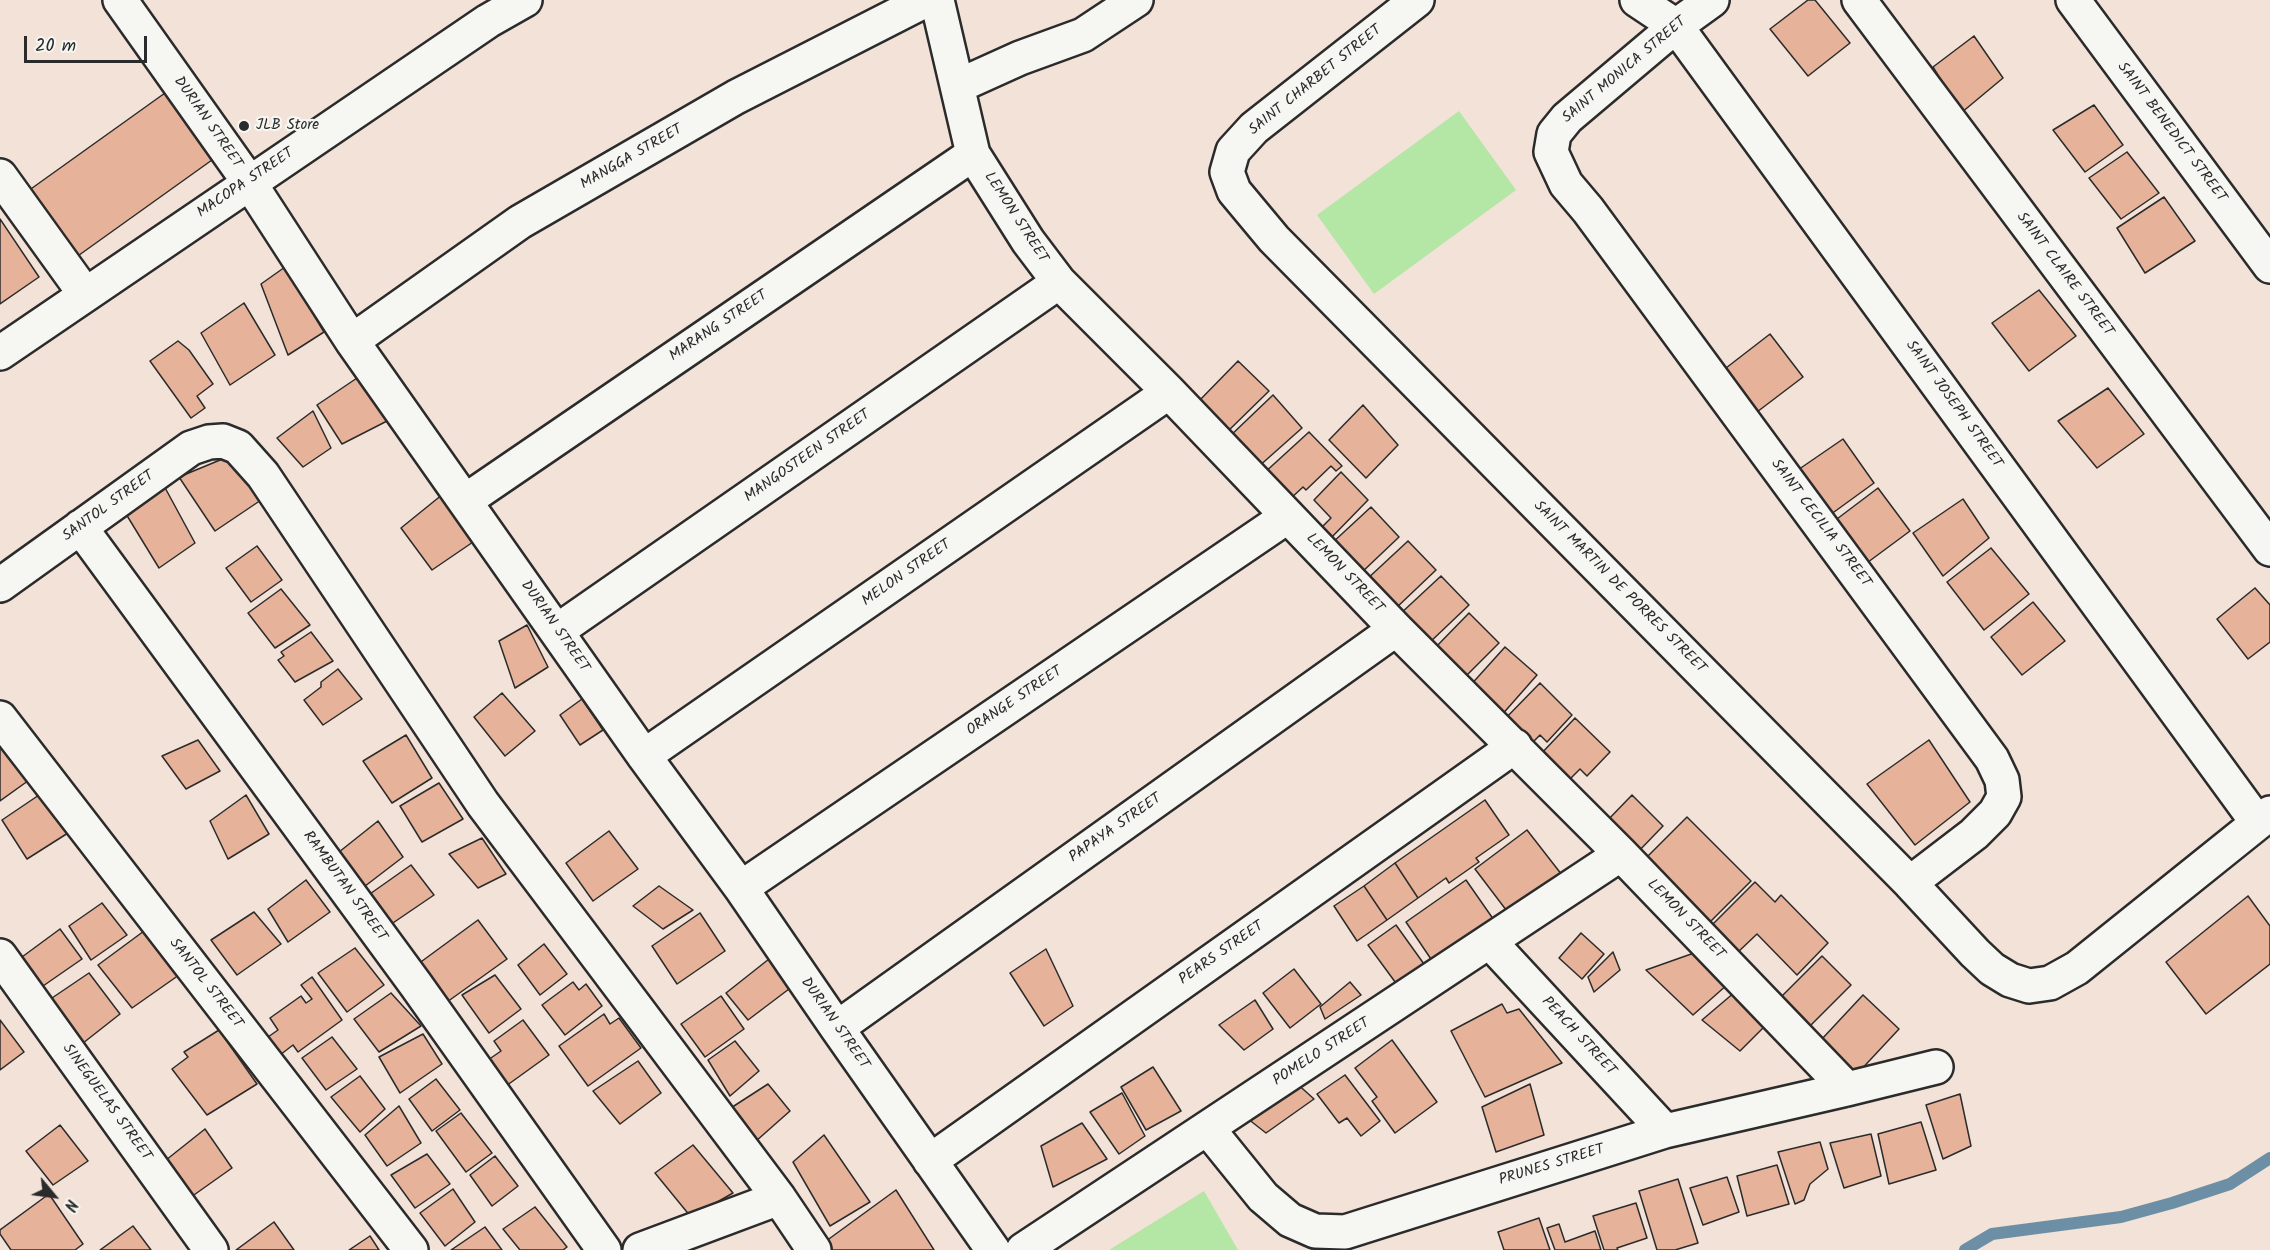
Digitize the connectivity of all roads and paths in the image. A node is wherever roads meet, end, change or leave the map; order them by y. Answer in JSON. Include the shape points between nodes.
{"nodes":[{"id":1,"x":120,"y":0,"type":"edge"},
{"id":2,"x":525,"y":0,"type":"edge"},
{"id":3,"x":926,"y":0,"type":"edge"},
{"id":4,"x":938,"y":0,"type":"edge"},
{"id":5,"x":1136,"y":0,"type":"edge"},
{"id":6,"x":1417,"y":0,"type":"edge"},
{"id":7,"x":1637,"y":0,"type":"edge"},
{"id":8,"x":1712,"y":0,"type":"edge"},
{"id":9,"x":1859,"y":0,"type":"edge"},
{"id":10,"x":2073,"y":0,"type":"edge"},
{"id":11,"x":1676,"y":26,"type":"junction"},
{"id":12,"x":958,"y":86,"type":"junction"},
{"id":13,"x":1551,"y":152,"type":"joint"},
{"id":14,"x":973,"y":154,"type":"junction"},
{"id":15,"x":1227,"y":172,"type":"joint"},
{"id":16,"x":0,"y":176,"type":"edge"},
{"id":17,"x":249,"y":182,"type":"junction"},
{"id":18,"x":2270,"y":266,"type":"edge"},
{"id":19,"x":1059,"y":282,"type":"junction"},
{"id":20,"x":85,"y":294,"type":"junction"},
{"id":21,"x":352,"y":341,"type":"junction"},
{"id":22,"x":0,"y":353,"type":"edge"},
{"id":23,"x":1169,"y":392,"type":"junction"},
{"id":24,"x":465,"y":501,"type":"junction"},
{"id":25,"x":1288,"y":516,"type":"junction"},
{"id":26,"x":80,"y":527,"type":"junction"},
{"id":27,"x":2270,"y":549,"type":"edge"},
{"id":28,"x":0,"y":585,"type":"edge"},
{"id":29,"x":1396,"y":629,"type":"junction"},
{"id":30,"x":556,"y":631,"type":"junction"},
{"id":31,"x":0,"y":718,"type":"edge"},
{"id":32,"x":1515,"y":746,"type":"junction"},
{"id":33,"x":644,"y":756,"type":"junction"},
{"id":34,"x":2264,"y":818,"type":"edge"},
{"id":35,"x":1621,"y":854,"type":"junction"},
{"id":36,"x":1910,"y":883,"type":"junction"},
{"id":37,"x":741,"y":888,"type":"junction"},
{"id":38,"x":1490,"y":942,"type":"junction"},
{"id":39,"x":0,"y":956,"type":"edge"},
{"id":40,"x":837,"y":1028,"type":"junction"},
{"id":41,"x":1936,"y":1066,"type":"dead end"},
{"id":42,"x":1847,"y":1089,"type":"junction"},
{"id":43,"x":1208,"y":1128,"type":"junction"},
{"id":44,"x":1665,"y":1131,"type":"junction"},
{"id":45,"x":930,"y":1161,"type":"junction"},
{"id":46,"x":779,"y":1198,"type":"junction"},
{"id":47,"x":211,"y":1250,"type":"edge"},
{"id":48,"x":411,"y":1250,"type":"edge"},
{"id":49,"x":604,"y":1250,"type":"edge"},
{"id":50,"x":640,"y":1250,"type":"edge"},
{"id":51,"x":813,"y":1250,"type":"edge"},
{"id":52,"x":993,"y":1250,"type":"edge"},
{"id":53,"x":1023,"y":1250,"type":"edge"}],
"edges":[{"from":1,"to":17,"type":"street","name":"DURIAN STREET"},
{"from":2,"to":17,"type":"street","name":"MACOPA STREET"},
{"from":3,"to":21,"type":"street","name":"MANGGA STREET","via":[[736,98],[520,222]]},
{"from":4,"to":12,"type":"street","name":"LEMON STREET"},
{"from":5,"to":12,"type":"street","via":[[1083,35]]},
{"from":6,"to":15,"type":"street","name":"SAINT CHARBET STREET","via":[[1254,128],[1233,151]]},
{"from":7,"to":11,"type":"street","name":"SAINT JOSEPH STREET"},
{"from":8,"to":11,"type":"street","name":"SAINT MONICA STREET"},
{"from":9,"to":27,"type":"street","name":"SAINT CLAIRE STREET"},
{"from":10,"to":18,"type":"street","name":"SAINT BENEDICT STREET"},
{"from":11,"to":13,"type":"street","name":"SAINT MONICA STREET","via":[[1567,118],[1554,134]]},
{"from":11,"to":34,"type":"street","name":"SAINT JOSEPH STREET"},
{"from":12,"to":14,"type":"street","name":"LEMON STREET"},
{"from":13,"to":36,"type":"street","name":"SAINT CECILIA STREET","via":[[1566,184],[1992,759],[2002,780],[2004,797],[1995,813]]},
{"from":14,"to":19,"type":"street","name":"LEMON STREET"},
{"from":14,"to":24,"type":"street","name":"MARANG STREET"},
{"from":15,"to":36,"type":"street","name":"SAINT MARTIN DE PORRES STREET","via":[[1234,191],[1274,239]]},
{"from":16,"to":20,"type":"street"},
{"from":17,"to":20,"type":"street","name":"MACOPA STREET"},
{"from":17,"to":21,"type":"street","name":"DURIAN STREET"},
{"from":19,"to":23,"type":"street","name":"LEMON STREET"},
{"from":19,"to":30,"type":"street","name":"MANGOSTEEN STREET"},
{"from":20,"to":22,"type":"street","name":"MACOPA STREET"},
{"from":21,"to":24,"type":"street","name":"DURIAN STREET"},
{"from":23,"to":25,"type":"street","name":"LEMON STREET"},
{"from":23,"to":33,"type":"street","name":"MELON STREET"},
{"from":24,"to":30,"type":"street","name":"DURIAN STREET"},
{"from":25,"to":29,"type":"street","name":"LEMON STREET"},
{"from":25,"to":37,"type":"street","name":"ORANGE STREET"},
{"from":26,"to":28,"type":"street","name":"SANTOL STREET"},
{"from":26,"to":46,"type":"street","name":"SANTOL STREET","via":[[191,448],[223,441],[238,447],[263,475],[483,804]]},
{"from":26,"to":49,"type":"street","name":"RAMBUTAN STREET","via":[[416,985]]},
{"from":29,"to":32,"type":"street","name":"LEMON STREET"},
{"from":29,"to":40,"type":"street","name":"PAPAYA STREET"},
{"from":30,"to":33,"type":"street","name":"DURIAN STREET"},
{"from":31,"to":48,"type":"street","name":"SANTOL STREET"},
{"from":32,"to":35,"type":"street","name":"LEMON STREET"},
{"from":32,"to":45,"type":"street","name":"PEARS STREET"},
{"from":33,"to":37,"type":"street","name":"DURIAN STREET"},
{"from":34,"to":36,"type":"street","name":"SAINT MARTIN DE PORRES STREET","via":[[2077,968],[2050,983],[2029,986],[1992,969]]},
{"from":35,"to":38,"type":"street","name":"POMELO STREET"},
{"from":35,"to":42,"type":"street","name":"LEMON STREET"},
{"from":37,"to":40,"type":"street","name":"DURIAN STREET"},
{"from":38,"to":43,"type":"street","name":"POMELO STREET"},
{"from":38,"to":44,"type":"street","name":"PEACH STREET"},
{"from":39,"to":47,"type":"street","name":"SINEGUELAS STREET"},
{"from":40,"to":45,"type":"street","name":"DURIAN STREET"},
{"from":41,"to":42,"type":"street","name":"PRUNES STREET"},
{"from":42,"to":44,"type":"street","name":"PRUNES STREET"},
{"from":43,"to":44,"type":"street","name":"PRUNES STREET","via":[[1263,1197],[1290,1220],[1315,1231],[1345,1232]]},
{"from":43,"to":53,"type":"street","name":"POMELO STREET"},
{"from":45,"to":52,"type":"street","name":"DURIAN STREET"},
{"from":46,"to":50,"type":"street"},
{"from":46,"to":51,"type":"street"}]}
